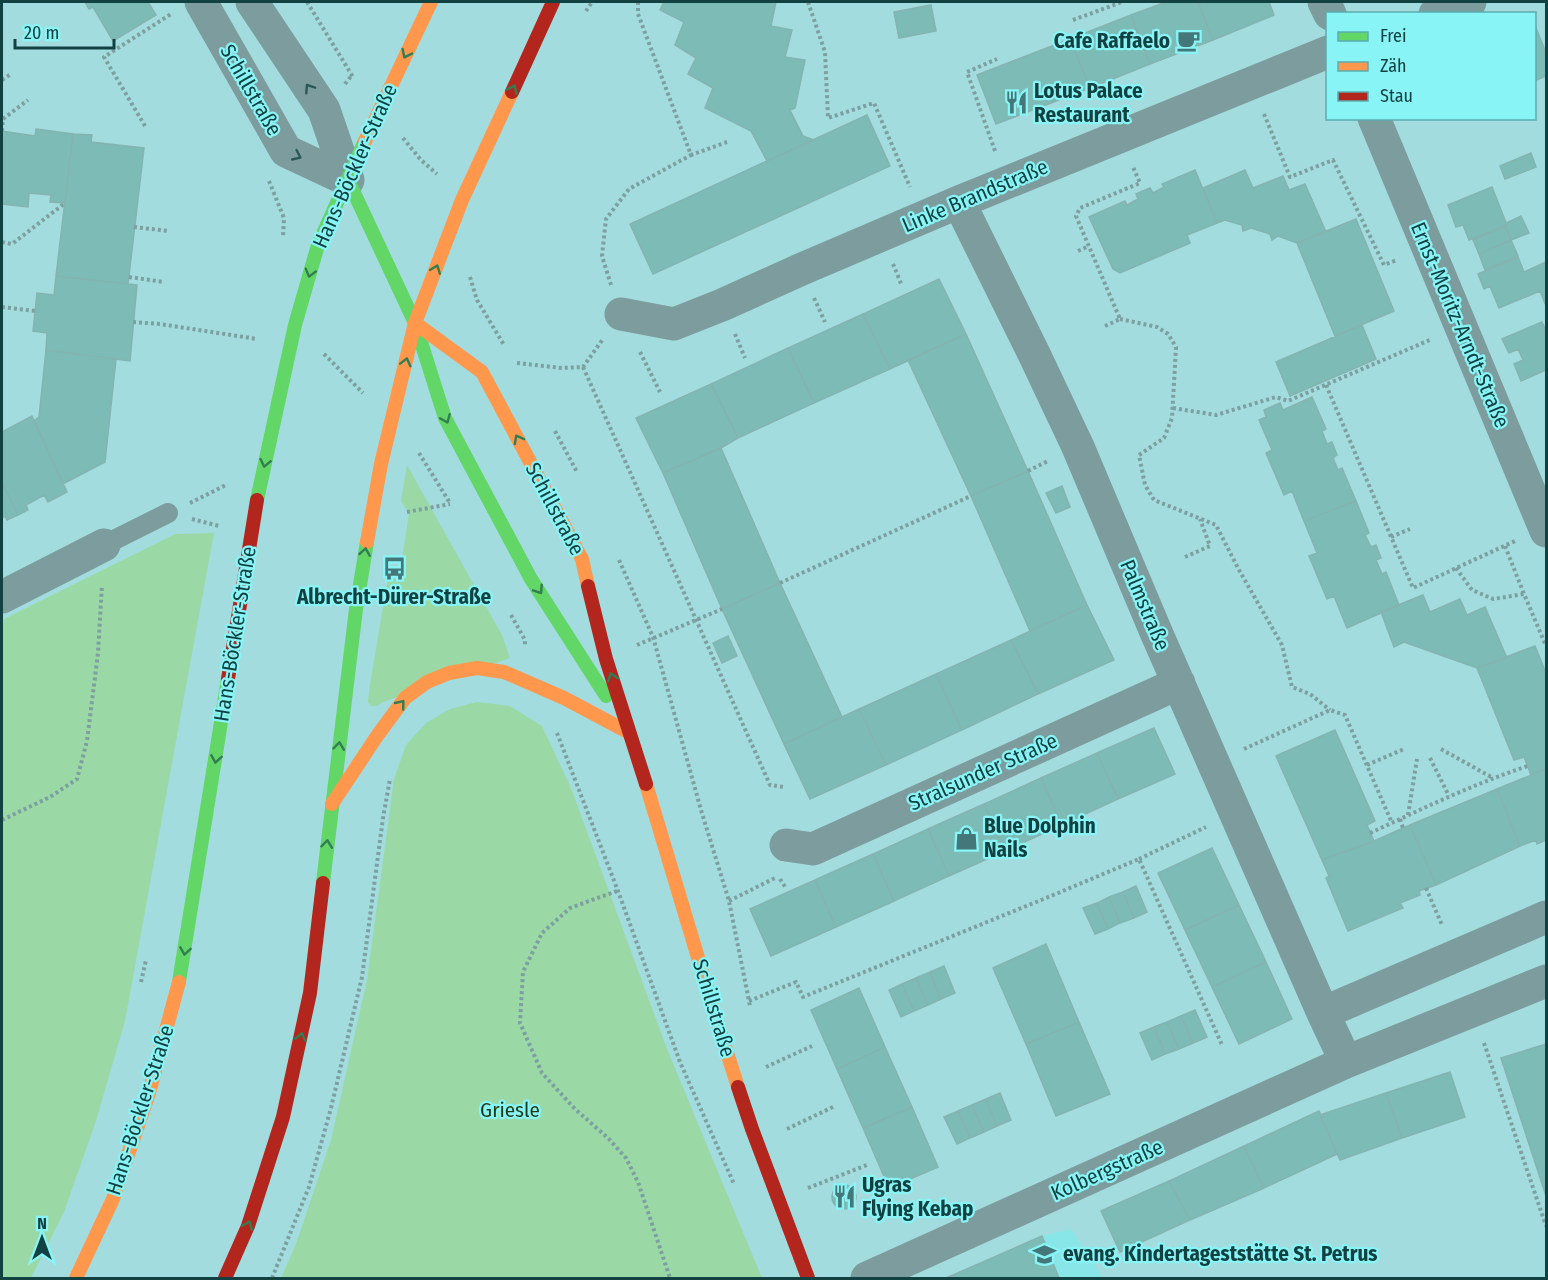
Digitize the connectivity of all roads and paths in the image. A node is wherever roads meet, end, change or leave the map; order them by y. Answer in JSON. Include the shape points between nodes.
{"nodes":[{"id":1,"x":252,"y":2,"type":"edge"},
{"id":2,"x":308,"y":2,"type":"edge"},
{"id":3,"x":431,"y":2,"type":"edge"},
{"id":4,"x":553,"y":2,"type":"edge"},
{"id":5,"x":638,"y":2,"type":"edge"},
{"id":6,"x":808,"y":2,"type":"edge"},
{"id":7,"x":1122,"y":2,"type":"edge"},
{"id":8,"x":1470,"y":2,"type":"edge"},
{"id":9,"x":188,"y":7,"type":"edge"},
{"id":10,"x":1441,"y":12,"type":"edge"},
{"id":11,"x":1072,"y":20,"type":"dead end"},
{"id":12,"x":1326,"y":53,"type":"edge"},
{"id":13,"x":997,"y":59,"type":"dead end"},
{"id":14,"x":11,"y":74,"type":"dead end"},
{"id":15,"x":2,"y":80,"type":"edge"},
{"id":16,"x":1252,"y":83,"type":"junction"},
{"id":17,"x":28,"y":100,"type":"dead end"},
{"id":18,"x":379,"y":109,"type":"junction"},
{"id":19,"x":1375,"y":120,"type":"edge"},
{"id":20,"x":145,"y":126,"type":"dead end"},
{"id":21,"x":2,"y":131,"type":"edge"},
{"id":22,"x":1120,"y":136,"type":"junction"},
{"id":23,"x":727,"y":142,"type":"dead end"},
{"id":24,"x":691,"y":155,"type":"junction"},
{"id":25,"x":437,"y":174,"type":"dead end"},
{"id":26,"x":348,"y":180,"type":"junction"},
{"id":27,"x":1006,"y":183,"type":"junction"},
{"id":28,"x":959,"y":202,"type":"junction"},
{"id":29,"x":65,"y":203,"type":"dead end"},
{"id":30,"x":923,"y":218,"type":"junction"},
{"id":31,"x":134,"y":227,"type":"dead end"},
{"id":32,"x":169,"y":231,"type":"dead end"},
{"id":33,"x":2,"y":242,"type":"edge"},
{"id":34,"x":1089,"y":246,"type":"junction"},
{"id":35,"x":1428,"y":248,"type":"junction"},
{"id":36,"x":1078,"y":251,"type":"dead end"},
{"id":37,"x":129,"y":277,"type":"dead end"},
{"id":38,"x":164,"y":282,"type":"dead end"},
{"id":39,"x":2,"y":307,"type":"edge"},
{"id":40,"x":35,"y":310,"type":"dead end"},
{"id":41,"x":621,"y":314,"type":"junction"},
{"id":42,"x":1120,"y":319,"type":"junction"},
{"id":43,"x":133,"y":322,"type":"dead end"},
{"id":44,"x":415,"y":323,"type":"junction"},
{"id":45,"x":295,"y":326,"type":"junction"},
{"id":46,"x":1105,"y":326,"type":"dead end"},
{"id":47,"x":1461,"y":327,"type":"junction"},
{"id":48,"x":259,"y":339,"type":"dead end"},
{"id":49,"x":517,"y":363,"type":"dead end"},
{"id":50,"x":583,"y":367,"type":"junction"},
{"id":51,"x":1326,"y":385,"type":"junction"},
{"id":52,"x":1173,"y":408,"type":"junction"},
{"id":53,"x":392,"y":419,"type":"junction"},
{"id":54,"x":230,"y":483,"type":"dead end"},
{"id":55,"x":971,"y":496,"type":"dead end"},
{"id":56,"x":168,"y":513,"type":"joint"},
{"id":57,"x":404,"y":513,"type":"dead end"},
{"id":58,"x":1200,"y":518,"type":"junction"},
{"id":59,"x":1410,"y":529,"type":"dead end"},
{"id":60,"x":1545,"y":529,"type":"edge"},
{"id":61,"x":1391,"y":537,"type":"junction"},
{"id":62,"x":104,"y":545,"type":"junction"},
{"id":63,"x":1505,"y":546,"type":"junction"},
{"id":64,"x":1185,"y":557,"type":"dead end"},
{"id":65,"x":1456,"y":568,"type":"junction"},
{"id":66,"x":780,"y":583,"type":"dead end"},
{"id":67,"x":1524,"y":594,"type":"junction"},
{"id":68,"x":2,"y":597,"type":"edge"},
{"id":69,"x":508,"y":608,"type":"dead end"},
{"id":70,"x":722,"y":609,"type":"dead end"},
{"id":71,"x":696,"y":620,"type":"junction"},
{"id":72,"x":1546,"y":646,"type":"edge"},
{"id":73,"x":606,"y":660,"type":"junction"},
{"id":74,"x":526,"y":681,"type":"junction"},
{"id":75,"x":1179,"y":683,"type":"junction"},
{"id":76,"x":1330,"y":710,"type":"junction"},
{"id":77,"x":553,"y":728,"type":"dead end"},
{"id":78,"x":630,"y":733,"type":"junction"},
{"id":79,"x":1404,"y":748,"type":"dead end"},
{"id":80,"x":1441,"y":749,"type":"dead end"},
{"id":81,"x":1430,"y":758,"type":"dead end"},
{"id":82,"x":1417,"y":759,"type":"dead end"},
{"id":83,"x":1213,"y":763,"type":"junction"},
{"id":84,"x":1367,"y":765,"type":"junction"},
{"id":85,"x":1527,"y":766,"type":"dead end"},
{"id":86,"x":391,"y":776,"type":"dead end"},
{"id":87,"x":1492,"y":778,"type":"junction"},
{"id":88,"x":784,"y":787,"type":"dead end"},
{"id":89,"x":1449,"y":796,"type":"junction"},
{"id":90,"x":332,"y":804,"type":"junction"},
{"id":91,"x":1235,"y":814,"type":"junction"},
{"id":92,"x":1408,"y":815,"type":"junction"},
{"id":93,"x":1400,"y":819,"type":"junction"},
{"id":94,"x":2,"y":820,"type":"edge"},
{"id":95,"x":1392,"y":823,"type":"junction"},
{"id":96,"x":1403,"y":828,"type":"dead end"},
{"id":97,"x":1370,"y":833,"type":"dead end"},
{"id":98,"x":786,"y":845,"type":"dead end"},
{"id":99,"x":1138,"y":859,"type":"junction"},
{"id":100,"x":786,"y":888,"type":"dead end"},
{"id":101,"x":1426,"y":888,"type":"dead end"},
{"id":102,"x":618,"y":891,"type":"junction"},
{"id":103,"x":729,"y":901,"type":"dead end"},
{"id":104,"x":1546,"y":917,"type":"edge"},
{"id":105,"x":1456,"y":956,"type":"junction"},
{"id":106,"x":1546,"y":981,"type":"edge"},
{"id":107,"x":749,"y":1001,"type":"dead end"},
{"id":108,"x":1473,"y":1010,"type":"junction"},
{"id":109,"x":1323,"y":1013,"type":"junction"},
{"id":110,"x":812,"y":1046,"type":"dead end"},
{"id":111,"x":1222,"y":1046,"type":"dead end"},
{"id":112,"x":1346,"y":1062,"type":"junction"},
{"id":113,"x":735,"y":1076,"type":"junction"},
{"id":114,"x":835,"y":1106,"type":"dead end"},
{"id":115,"x":757,"y":1142,"type":"junction"},
{"id":116,"x":867,"y":1166,"type":"dead end"},
{"id":117,"x":734,"y":1184,"type":"dead end"},
{"id":118,"x":778,"y":1198,"type":"junction"},
{"id":119,"x":1546,"y":1226,"type":"edge"},
{"id":120,"x":76,"y":1278,"type":"edge"},
{"id":121,"x":225,"y":1278,"type":"edge"},
{"id":122,"x":272,"y":1278,"type":"edge"},
{"id":123,"x":670,"y":1278,"type":"edge"},
{"id":124,"x":808,"y":1278,"type":"edge"},
{"id":125,"x":867,"y":1278,"type":"edge"}],
"edges":[{"from":26,"to":1,"type":"street","name":"Schillstraße","one_way":true,"via":[[324,110]]},
{"from":2,"to":18,"type":"path","via":[[352,75]]},
{"from":3,"to":18,"type":"main road","name":"Hans-Böckler-Straße","one_way":true},
{"from":44,"to":4,"type":"main road","one_way":true,"via":[[462,200]]},
{"from":5,"to":24,"type":"path","via":[[638,14]]},
{"from":6,"to":30,"type":"path","via":[[825,52],[828,117],[874,103]]},
{"from":7,"to":11,"type":"path"},
{"from":8,"to":10,"type":"street"},
{"from":9,"to":20,"type":"path","via":[[104,57]]},
{"from":9,"to":26,"type":"street","name":"Schillstraße","one_way":true,"via":[[286,151]]},
{"from":12,"to":16,"type":"street","name":"Linke Brandstraße"},
{"from":13,"to":27,"type":"path","via":[[967,72]]},
{"from":14,"to":15,"type":"path"},
{"from":16,"to":22,"type":"street","name":"Linke Brandstraße"},
{"from":16,"to":35,"type":"path","via":[[1290,177],[1333,160],[1384,265]]},
{"from":17,"to":21,"type":"path","via":[[3,119]]},
{"from":18,"to":25,"type":"path"},
{"from":18,"to":26,"type":"main road","name":"Hans-Böckler-Straße"},
{"from":19,"to":35,"type":"street","name":"Ernst-Moritz-Arndt-Straße"},
{"from":22,"to":27,"type":"street","name":"Linke Brandstraße"},
{"from":22,"to":34,"type":"path","via":[[1140,183],[1080,208],[1076,216]]},
{"from":23,"to":24,"type":"path"},
{"from":24,"to":41,"type":"path","via":[[629,189],[606,219],[602,256]]},
{"from":26,"to":44,"type":"main road","name":"Schillstraße"},
{"from":26,"to":45,"type":"main road","name":"Hans-Böckler-Straße","one_way":true,"via":[[318,245]]},
{"from":27,"to":28,"type":"street","name":"Linke Brandstraße"},
{"from":28,"to":30,"type":"street","name":"Linke Brandstraße"},
{"from":28,"to":75,"type":"street","name":"Palmstraße","via":[[1069,427]]},
{"from":29,"to":33,"type":"path","via":[[12,244]]},
{"from":30,"to":41,"type":"street","name":"Linke Brandstraße","via":[[674,324]]},
{"from":31,"to":32,"type":"path"},
{"from":34,"to":36,"type":"path"},
{"from":34,"to":42,"type":"path"},
{"from":35,"to":47,"type":"street","name":"Ernst-Moritz-Arndt-Straße"},
{"from":37,"to":38,"type":"path"},
{"from":39,"to":40,"type":"path"},
{"from":41,"to":50,"type":"path"},
{"from":42,"to":46,"type":"path"},
{"from":42,"to":52,"type":"path","via":[[1157,327],[1168,334],[1176,347]]},
{"from":43,"to":48,"type":"path"},
{"from":53,"to":44,"type":"main road","one_way":true},
{"from":73,"to":44,"type":"main road","name":"Schillstraße","one_way":true,"via":[[582,559],[482,372]]},
{"from":44,"to":78,"type":"main road","name":"Schillstraße","one_way":true,"via":[[444,418],[531,579]]},
{"from":45,"to":53,"type":"path"},
{"from":45,"to":120,"type":"main road","name":"Hans-Böckler-Straße","one_way":true,"via":[[253,518],[181,973],[149,1093],[113,1199]]},
{"from":47,"to":51,"type":"path"},
{"from":47,"to":60,"type":"street","name":"Ernst-Moritz-Arndt-Straße"},
{"from":49,"to":50,"type":"path"},
{"from":50,"to":71,"type":"path"},
{"from":51,"to":52,"type":"path","via":[[1288,401],[1276,397],[1216,415]]},
{"from":51,"to":61,"type":"path"},
{"from":52,"to":58,"type":"path","via":[[1164,438],[1139,455],[1145,485],[1154,500]]},
{"from":53,"to":57,"type":"path","via":[[417,449],[450,504]]},
{"from":90,"to":53,"type":"main road","one_way":true,"via":[[356,609]]},
{"from":54,"to":56,"type":"path"},
{"from":55,"to":66,"type":"path"},
{"from":56,"to":62,"type":"lane"},
{"from":58,"to":64,"type":"path","via":[[1210,546]]},
{"from":58,"to":76,"type":"path","via":[[1216,525],[1282,645],[1293,687],[1310,694]]},
{"from":59,"to":61,"type":"path"},
{"from":60,"to":63,"type":"path"},
{"from":61,"to":65,"type":"path","via":[[1413,588]]},
{"from":62,"to":68,"type":"street"},
{"from":62,"to":94,"type":"path","via":[[98,653],[87,741],[77,780]]},
{"from":63,"to":65,"type":"path"},
{"from":63,"to":67,"type":"path"},
{"from":65,"to":67,"type":"path","via":[[1472,590],[1493,599]]},
{"from":67,"to":72,"type":"path"},
{"from":69,"to":74,"type":"path","via":[[525,640]]},
{"from":70,"to":71,"type":"path"},
{"from":71,"to":73,"type":"path"},
{"from":71,"to":88,"type":"path","via":[[770,785]]},
{"from":78,"to":73,"type":"main road","name":"Schillstraße","one_way":true},
{"from":74,"to":78,"type":"main road"},
{"from":90,"to":74,"type":"main road","one_way":true,"via":[[405,698],[427,682],[477,668],[504,672]]},
{"from":75,"to":83,"type":"street","name":"Palmstraße"},
{"from":75,"to":98,"type":"street","name":"Stralsunder Straße","via":[[813,849]]},
{"from":76,"to":83,"type":"path"},
{"from":76,"to":84,"type":"path","via":[[1345,715]]},
{"from":77,"to":102,"type":"path"},
{"from":78,"to":113,"type":"main road","name":"Schillstraße"},
{"from":79,"to":84,"type":"path"},
{"from":80,"to":87,"type":"path"},
{"from":81,"to":89,"type":"path"},
{"from":82,"to":92,"type":"path"},
{"from":83,"to":91,"type":"street","name":"Palmstraße"},
{"from":84,"to":95,"type":"path"},
{"from":85,"to":87,"type":"path"},
{"from":86,"to":122,"type":"path","via":[[362,977],[331,1108],[309,1187]]},
{"from":87,"to":89,"type":"path"},
{"from":89,"to":92,"type":"path"},
{"from":121,"to":90,"type":"main road","one_way":true,"via":[[248,1226],[283,1117],[310,993]]},
{"from":91,"to":99,"type":"path"},
{"from":91,"to":109,"type":"street","name":"Palmstraße"},
{"from":92,"to":93,"type":"path"},
{"from":93,"to":95,"type":"path"},
{"from":93,"to":96,"type":"path"},
{"from":95,"to":97,"type":"path"},
{"from":99,"to":107,"type":"path","via":[[803,997],[796,982]]},
{"from":99,"to":111,"type":"path"},
{"from":100,"to":103,"type":"path","via":[[779,876]]},
{"from":101,"to":105,"type":"path"},
{"from":102,"to":117,"type":"path","via":[[680,1062]]},
{"from":102,"to":123,"type":"path","via":[[570,908],[542,933],[523,972],[520,1023],[542,1073],[626,1158],[638,1182]]},
{"from":104,"to":105,"type":"street"},
{"from":105,"to":109,"type":"street"},
{"from":106,"to":108,"type":"street","name":"Kolbergstraße"},
{"from":108,"to":112,"type":"street","name":"Kolbergstraße"},
{"from":108,"to":119,"type":"path"},
{"from":109,"to":112,"type":"street"},
{"from":110,"to":113,"type":"path","via":[[768,1067]]},
{"from":112,"to":125,"type":"street","name":"Kolbergstraße"},
{"from":113,"to":115,"type":"main road","name":"Schillstraße"},
{"from":114,"to":115,"type":"path"},
{"from":115,"to":118,"type":"main road","name":"Schillstraße"},
{"from":116,"to":118,"type":"path"},
{"from":118,"to":124,"type":"main road","name":"Schillstraße"}]}
